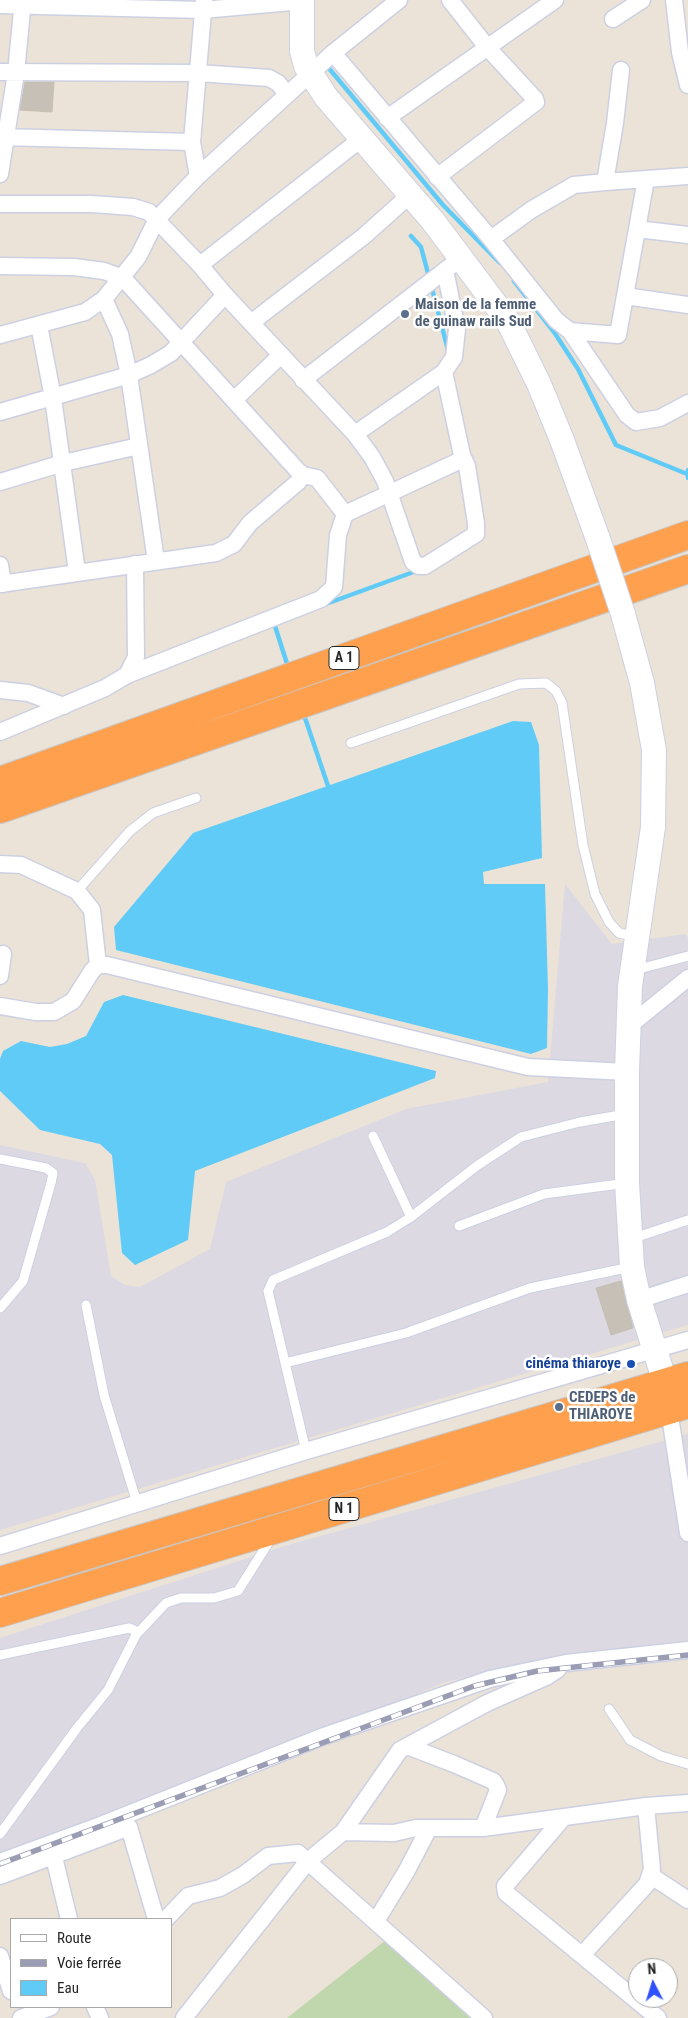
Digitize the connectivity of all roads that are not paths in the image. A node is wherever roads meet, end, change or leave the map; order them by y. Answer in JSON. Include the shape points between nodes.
{"nodes":[{"id":1,"x":399,"y":0,"type":"edge"},
{"id":2,"x":450,"y":0,"type":"edge"},
{"id":3,"x":555,"y":0,"type":"edge"},
{"id":4,"x":642,"y":0,"type":"edge"},
{"id":5,"x":674,"y":0,"type":"edge"},
{"id":6,"x":302,"y":1,"type":"edge"},
{"id":7,"x":22,"y":3,"type":"edge"},
{"id":8,"x":0,"y":5,"type":"edge"},
{"id":9,"x":203,"y":5,"type":"edge"},
{"id":10,"x":613,"y":19,"type":"dead end"},
{"id":11,"x":487,"y":48,"type":"junction"},
{"id":12,"x":333,"y":53,"type":"junction"},
{"id":13,"x":621,"y":70,"type":"dead end"},
{"id":14,"x":0,"y":72,"type":"edge"},
{"id":15,"x":198,"y":72,"type":"junction"},
{"id":16,"x":16,"y":73,"type":"junction"},
{"id":17,"x":310,"y":74,"type":"junction"},
{"id":18,"x":688,"y":85,"type":"edge"},
{"id":19,"x":287,"y":94,"type":"junction"},
{"id":20,"x":387,"y":118,"type":"junction"},
{"id":21,"x":3,"y":138,"type":"edge"},
{"id":22,"x":361,"y":138,"type":"junction"},
{"id":23,"x":192,"y":142,"type":"junction"},
{"id":24,"x":0,"y":174,"type":"edge"},
{"id":25,"x":198,"y":176,"type":"junction"},
{"id":26,"x":688,"y":176,"type":"edge"},
{"id":27,"x":437,"y":177,"type":"junction"},
{"id":28,"x":646,"y":179,"type":"junction"},
{"id":29,"x":604,"y":182,"type":"junction"},
{"id":30,"x":410,"y":195,"type":"junction"},
{"id":31,"x":0,"y":204,"type":"edge"},
{"id":32,"x":157,"y":219,"type":"junction"},
{"id":33,"x":637,"y":229,"type":"junction"},
{"id":34,"x":688,"y":235,"type":"edge"},
{"id":35,"x":491,"y":239,"type":"junction"},
{"id":36,"x":454,"y":264,"type":"junction"},
{"id":37,"x":200,"y":265,"type":"junction"},
{"id":38,"x":0,"y":266,"type":"edge"},
{"id":39,"x":123,"y":278,"type":"junction"},
{"id":40,"x":225,"y":295,"type":"junction"},
{"id":41,"x":625,"y":296,"type":"junction"},
{"id":42,"x":104,"y":299,"type":"junction"},
{"id":43,"x":688,"y":305,"type":"edge"},
{"id":44,"x":252,"y":322,"type":"junction"},
{"id":45,"x":39,"y":325,"type":"junction"},
{"id":46,"x":570,"y":331,"type":"junction"},
{"id":47,"x":0,"y":335,"type":"edge"},
{"id":48,"x":182,"y":342,"type":"junction"},
{"id":49,"x":281,"y":355,"type":"junction"},
{"id":50,"x":444,"y":372,"type":"junction"},
{"id":51,"x":129,"y":375,"type":"junction"},
{"id":52,"x":303,"y":380,"type":"junction"},
{"id":53,"x":54,"y":398,"type":"junction"},
{"id":54,"x":234,"y":400,"type":"junction"},
{"id":55,"x":688,"y":403,"type":"edge"},
{"id":56,"x":0,"y":412,"type":"edge"},
{"id":57,"x":355,"y":434,"type":"junction"},
{"id":58,"x":139,"y":446,"type":"junction"},
{"id":59,"x":462,"y":455,"type":"junction"},
{"id":60,"x":63,"y":463,"type":"junction"},
{"id":61,"x":303,"y":475,"type":"junction"},
{"id":62,"x":0,"y":482,"type":"edge"},
{"id":63,"x":389,"y":495,"type":"junction"},
{"id":64,"x":345,"y":514,"type":"junction"},
{"id":65,"x":688,"y":535,"type":"edge"},
{"id":66,"x":156,"y":560,"type":"junction"},
{"id":67,"x":135,"y":564,"type":"junction"},
{"id":68,"x":0,"y":565,"type":"edge"},
{"id":69,"x":688,"y":569,"type":"edge"},
{"id":70,"x":77,"y":572,"type":"junction"},
{"id":71,"x":2,"y":584,"type":"edge"},
{"id":72,"x":126,"y":675,"type":"junction"},
{"id":73,"x":0,"y":690,"type":"edge"},
{"id":74,"x":64,"y":706,"type":"junction"},
{"id":75,"x":0,"y":732,"type":"edge"},
{"id":76,"x":350,"y":743,"type":"dead end"},
{"id":77,"x":0,"y":781,"type":"edge"},
{"id":78,"x":196,"y":798,"type":"dead end"},
{"id":79,"x":0,"y":809,"type":"edge"},
{"id":80,"x":0,"y":864,"type":"edge"},
{"id":81,"x":77,"y":891,"type":"junction"},
{"id":82,"x":637,"y":938,"type":"junction"},
{"id":83,"x":3,"y":954,"type":"dead end"},
{"id":84,"x":688,"y":956,"type":"edge"},
{"id":85,"x":98,"y":965,"type":"junction"},
{"id":86,"x":632,"y":970,"type":"junction"},
{"id":87,"x":0,"y":976,"type":"edge"},
{"id":88,"x":688,"y":978,"type":"edge"},
{"id":89,"x":0,"y":1006,"type":"edge"},
{"id":90,"x":629,"y":1026,"type":"junction"},
{"id":91,"x":627,"y":1072,"type":"junction"},
{"id":92,"x":627,"y":1114,"type":"junction"},
{"id":93,"x":373,"y":1136,"type":"dead end"},
{"id":94,"x":0,"y":1158,"type":"edge"},
{"id":95,"x":627,"y":1183,"type":"junction"},
{"id":96,"x":411,"y":1217,"type":"junction"},
{"id":97,"x":688,"y":1220,"type":"edge"},
{"id":98,"x":459,"y":1226,"type":"dead end"},
{"id":99,"x":630,"y":1240,"type":"junction"},
{"id":100,"x":632,"y":1267,"type":"junction"},
{"id":101,"x":688,"y":1284,"type":"edge"},
{"id":102,"x":639,"y":1300,"type":"junction"},
{"id":103,"x":86,"y":1305,"type":"dead end"},
{"id":104,"x":0,"y":1308,"type":"edge"},
{"id":105,"x":688,"y":1340,"type":"edge"},
{"id":106,"x":653,"y":1350,"type":"junction"},
{"id":107,"x":285,"y":1362,"type":"junction"},
{"id":108,"x":676,"y":1379,"type":"edge"},
{"id":109,"x":678,"y":1407,"type":"edge"},
{"id":110,"x":306,"y":1451,"type":"junction"},
{"id":111,"x":137,"y":1503,"type":"junction"},
{"id":112,"x":278,"y":1529,"type":"junction"},
{"id":113,"x":688,"y":1533,"type":"edge"},
{"id":114,"x":0,"y":1546,"type":"edge"},
{"id":115,"x":0,"y":1581,"type":"edge"},
{"id":116,"x":0,"y":1613,"type":"edge"},
{"id":117,"x":136,"y":1635,"type":"junction"},
{"id":118,"x":688,"y":1650,"type":"edge"},
{"id":119,"x":0,"y":1655,"type":"edge"},
{"id":120,"x":566,"y":1663,"type":"junction"},
{"id":121,"x":609,"y":1709,"type":"dead end"},
{"id":122,"x":407,"y":1746,"type":"junction"},
{"id":123,"x":688,"y":1764,"type":"edge"},
{"id":124,"x":688,"y":1803,"type":"edge"},
{"id":125,"x":646,"y":1806,"type":"junction"},
{"id":126,"x":564,"y":1818,"type":"junction"},
{"id":127,"x":428,"y":1828,"type":"junction"},
{"id":128,"x":483,"y":1828,"type":"junction"},
{"id":129,"x":343,"y":1832,"type":"junction"},
{"id":130,"x":0,"y":1834,"type":"edge"},
{"id":131,"x":50,"y":1843,"type":"junction"},
{"id":132,"x":308,"y":1860,"type":"junction"},
{"id":133,"x":0,"y":1862,"type":"edge"},
{"id":134,"x":650,"y":1875,"type":"junction"},
{"id":135,"x":0,"y":1876,"type":"edge"},
{"id":136,"x":688,"y":1900,"type":"edge"},
{"id":137,"x":69,"y":1918,"type":"edge"},
{"id":138,"x":156,"y":1918,"type":"edge"},
{"id":139,"x":167,"y":1918,"type":"edge"},
{"id":140,"x":376,"y":1921,"type":"junction"},
{"id":141,"x":582,"y":1955,"type":"junction"},
{"id":142,"x":0,"y":1956,"type":"edge"},
{"id":143,"x":10,"y":1988,"type":"edge"},
{"id":144,"x":48,"y":2008,"type":"edge"},
{"id":145,"x":20,"y":2018,"type":"edge"},
{"id":146,"x":184,"y":2018,"type":"edge"},
{"id":147,"x":484,"y":2018,"type":"edge"},
{"id":148,"x":658,"y":2018,"type":"edge"}],
"edges":[{"from":1,"to":12,"type":"street"},
{"from":2,"to":11,"type":"street"},
{"from":3,"to":11,"type":"street"},
{"from":4,"to":10,"type":"street"},
{"from":5,"to":18,"type":"street","via":[[680,52]]},
{"from":6,"to":9,"type":"street"},
{"from":6,"to":17,"type":"street","via":[[302,51]]},
{"from":7,"to":8,"type":"street"},
{"from":7,"to":9,"type":"street"},
{"from":7,"to":16,"type":"street"},
{"from":9,"to":15,"type":"street"},
{"from":11,"to":20,"type":"street"},
{"from":11,"to":27,"type":"street","via":[[536,102]]},
{"from":12,"to":17,"type":"street"},
{"from":12,"to":20,"type":"street"},
{"from":13,"to":29,"type":"street"},
{"from":14,"to":16,"type":"street"},
{"from":15,"to":16,"type":"street"},
{"from":15,"to":19,"type":"street","via":[[268,78],[278,83]]},
{"from":15,"to":23,"type":"street"},
{"from":16,"to":21,"type":"street"},
{"from":17,"to":19,"type":"street"},
{"from":17,"to":22,"type":"street"},
{"from":19,"to":25,"type":"street"},
{"from":20,"to":27,"type":"street"},
{"from":21,"to":23,"type":"street"},
{"from":21,"to":24,"type":"street"},
{"from":22,"to":30,"type":"street"},
{"from":22,"to":37,"type":"street"},
{"from":23,"to":25,"type":"street"},
{"from":25,"to":32,"type":"street"},
{"from":26,"to":28,"type":"street"},
{"from":27,"to":35,"type":"street"},
{"from":28,"to":29,"type":"street"},
{"from":28,"to":33,"type":"street"},
{"from":29,"to":35,"type":"street","via":[[574,185]]},
{"from":30,"to":36,"type":"street","via":[[434,221]]},
{"from":30,"to":44,"type":"street","via":[[364,236]]},
{"from":31,"to":32,"type":"street","via":[[134,207],[149,212]]},
{"from":32,"to":37,"type":"street"},
{"from":32,"to":39,"type":"street","via":[[138,257]]},
{"from":33,"to":34,"type":"street"},
{"from":33,"to":41,"type":"street"},
{"from":35,"to":46,"type":"street","via":[[556,320]]},
{"from":36,"to":50,"type":"street","via":[[457,329],[454,357]]},
{"from":36,"to":52,"type":"street"},
{"from":36,"to":82,"type":"street","bridge":true,"via":[[508,321],[539,384],[598,539],[642,683],[654,750],[653,827]]},
{"from":37,"to":40,"type":"street"},
{"from":38,"to":39,"type":"street","via":[[74,267]]},
{"from":39,"to":42,"type":"street"},
{"from":39,"to":48,"type":"street"},
{"from":40,"to":44,"type":"street"},
{"from":40,"to":48,"type":"street"},
{"from":41,"to":43,"type":"street"},
{"from":41,"to":46,"type":"street","via":[[618,335]]},
{"from":42,"to":45,"type":"street","via":[[85,312]]},
{"from":42,"to":51,"type":"street","via":[[120,334]]},
{"from":44,"to":49,"type":"street"},
{"from":45,"to":47,"type":"street"},
{"from":45,"to":53,"type":"street"},
{"from":46,"to":55,"type":"street","via":[[627,415],[636,422],[660,418]]},
{"from":48,"to":51,"type":"street","via":[[171,353]]},
{"from":48,"to":54,"type":"street"},
{"from":49,"to":52,"type":"street"},
{"from":49,"to":54,"type":"street"},
{"from":50,"to":57,"type":"street"},
{"from":50,"to":59,"type":"street"},
{"from":51,"to":53,"type":"street"},
{"from":51,"to":58,"type":"street"},
{"from":52,"to":57,"type":"street"},
{"from":53,"to":56,"type":"street"},
{"from":53,"to":60,"type":"street"},
{"from":54,"to":61,"type":"street"},
{"from":57,"to":63,"type":"street","via":[[372,457]]},
{"from":58,"to":60,"type":"street"},
{"from":58,"to":66,"type":"street"},
{"from":59,"to":63,"type":"street","via":[[459,461]]},
{"from":59,"to":63,"type":"street","via":[[467,466],[476,534],[425,566],[413,562]]},
{"from":60,"to":62,"type":"street"},
{"from":60,"to":70,"type":"street"},
{"from":61,"to":64,"type":"street","via":[[316,478]]},
{"from":61,"to":66,"type":"street","via":[[250,523],[234,544],[216,553]]},
{"from":63,"to":64,"type":"street"},
{"from":64,"to":72,"type":"street","via":[[338,534],[334,587],[321,599]]},
{"from":65,"to":77,"type":"highway","number":"A 1"},
{"from":66,"to":67,"type":"street"},
{"from":67,"to":70,"type":"street"},
{"from":67,"to":72,"type":"street","via":[[136,657]]},
{"from":68,"to":71,"type":"street"},
{"from":69,"to":79,"type":"highway","number":"A 1"},
{"from":70,"to":71,"type":"street"},
{"from":72,"to":74,"type":"street"},
{"from":73,"to":74,"type":"street","via":[[28,693]]},
{"from":74,"to":75,"type":"street"},
{"from":76,"to":82,"type":"lane","via":[[519,684],[546,683],[556,691],[562,703],[583,845],[596,894],[609,922],[619,933]]},
{"from":78,"to":81,"type":"lane","via":[[153,812],[130,832]]},
{"from":80,"to":81,"type":"street","via":[[21,865]]},
{"from":81,"to":85,"type":"street","via":[[92,910]]},
{"from":82,"to":86,"type":"street"},
{"from":83,"to":87,"type":"street"},
{"from":84,"to":86,"type":"lane"},
{"from":85,"to":89,"type":"street","via":[[73,1001],[54,1012]]},
{"from":85,"to":91,"type":"street","via":[[528,1067]]},
{"from":86,"to":90,"type":"street"},
{"from":88,"to":90,"type":"street"},
{"from":90,"to":91,"type":"street"},
{"from":91,"to":92,"type":"street"},
{"from":92,"to":95,"type":"street"},
{"from":92,"to":96,"type":"lane","via":[[521,1137],[478,1165]]},
{"from":93,"to":96,"type":"lane"},
{"from":94,"to":104,"type":"lane","via":[[46,1168],[52,1173],[23,1280]]},
{"from":95,"to":98,"type":"lane","via":[[544,1194]]},
{"from":95,"to":99,"type":"street"},
{"from":96,"to":107,"type":"lane","via":[[387,1232],[273,1280],[268,1291]]},
{"from":97,"to":99,"type":"lane"},
{"from":99,"to":100,"type":"street"},
{"from":100,"to":102,"type":"street"},
{"from":100,"to":107,"type":"lane","via":[[530,1288],[406,1333]]},
{"from":101,"to":102,"type":"street"},
{"from":102,"to":106,"type":"street"},
{"from":103,"to":111,"type":"lane","via":[[104,1395]]},
{"from":105,"to":106,"type":"street"},
{"from":106,"to":108,"type":"street"},
{"from":106,"to":110,"type":"street"},
{"from":107,"to":110,"type":"lane"},
{"from":108,"to":115,"type":"highway","number":"N 1"},
{"from":109,"to":112,"type":"highway","number":"N 1"},
{"from":109,"to":113,"type":"street"},
{"from":110,"to":111,"type":"street"},
{"from":111,"to":114,"type":"street"},
{"from":112,"to":116,"type":"highway","number":"N 1"},
{"from":112,"to":117,"type":"lane","via":[[238,1591],[214,1598],[181,1598],[166,1603]]},
{"from":117,"to":119,"type":"lane","via":[[129,1628]]},
{"from":117,"to":130,"type":"lane","via":[[108,1690]]},
{"from":118,"to":120,"type":"street"},
{"from":120,"to":122,"type":"street","via":[[546,1678],[487,1703]]},
{"from":120,"to":131,"type":"street","via":[[490,1679],[324,1736]]},
{"from":121,"to":123,"type":"lane","via":[[630,1740],[661,1756]]},
{"from":122,"to":128,"type":"street","via":[[496,1784],[498,1790]]},
{"from":122,"to":129,"type":"street","via":[[400,1750]]},
{"from":124,"to":125,"type":"street"},
{"from":125,"to":126,"type":"street"},
{"from":125,"to":134,"type":"street"},
{"from":126,"to":128,"type":"street"},
{"from":126,"to":141,"type":"street","via":[[505,1886],[506,1893]]},
{"from":127,"to":128,"type":"street"},
{"from":127,"to":129,"type":"street","via":[[394,1833]]},
{"from":127,"to":140,"type":"street"},
{"from":129,"to":132,"type":"street"},
{"from":131,"to":133,"type":"street"},
{"from":131,"to":137,"type":"street"},
{"from":132,"to":139,"type":"street","via":[[298,1853],[268,1856],[220,1888],[188,1896]]},
{"from":132,"to":140,"type":"street"},
{"from":132,"to":146,"type":"street"},
{"from":134,"to":136,"type":"street"},
{"from":134,"to":141,"type":"street","via":[[648,1884]]},
{"from":135,"to":138,"type":"street","via":[[129,1827]]},
{"from":140,"to":147,"type":"street"},
{"from":141,"to":148,"type":"street"},
{"from":142,"to":143,"type":"street"},
{"from":144,"to":145,"type":"street"}]}
